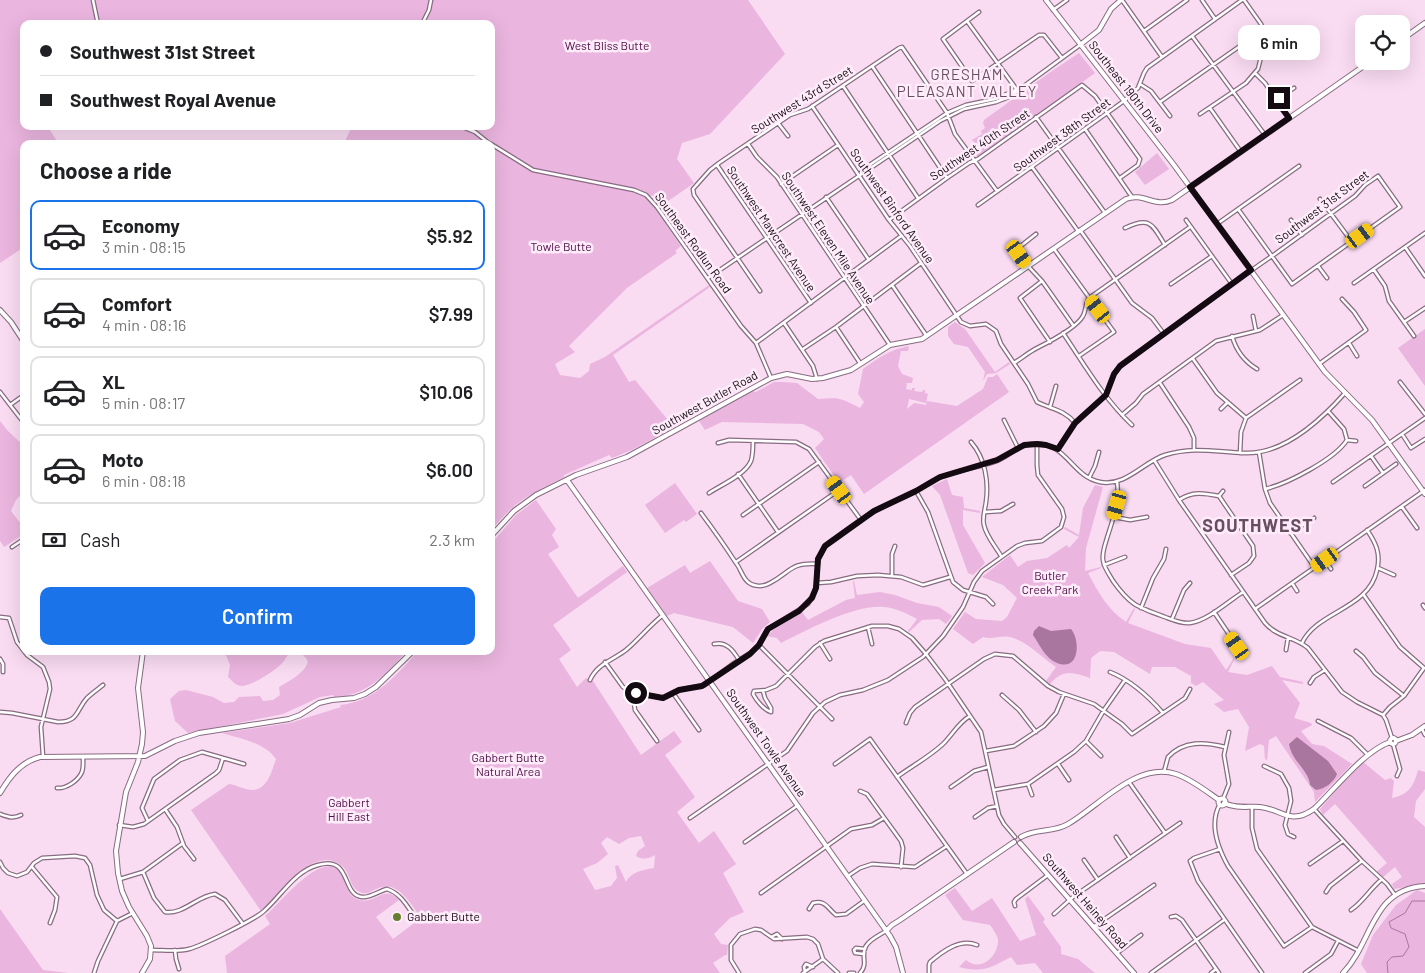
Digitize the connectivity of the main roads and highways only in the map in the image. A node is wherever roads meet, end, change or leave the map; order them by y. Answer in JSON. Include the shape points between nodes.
{"nodes":[{"id":1,"x":1046,"y":0,"type":"edge"},
{"id":2,"x":1121,"y":0,"type":"edge"},
{"id":3,"x":1425,"y":23,"type":"edge"},
{"id":4,"x":1410,"y":34,"type":"edge"},
{"id":5,"x":1080,"y":45,"type":"junction"},
{"id":6,"x":1358,"y":70,"type":"edge"},
{"id":7,"x":1190,"y":187,"type":"junction"},
{"id":8,"x":0,"y":310,"type":"edge"},
{"id":9,"x":20,"y":335,"type":"edge"},
{"id":10,"x":567,"y":480,"type":"junction"},
{"id":11,"x":1424,"y":492,"type":"edge"},
{"id":12,"x":495,"y":531,"type":"edge"},
{"id":13,"x":142,"y":655,"type":"edge"},
{"id":14,"x":409,"y":655,"type":"edge"},
{"id":15,"x":1423,"y":728,"type":"edge"},
{"id":16,"x":139,"y":756,"type":"junction"},
{"id":17,"x":0,"y":793,"type":"edge"},
{"id":18,"x":1021,"y":837,"type":"junction"},
{"id":19,"x":1014,"y":840,"type":"junction"},
{"id":20,"x":1020,"y":843,"type":"junction"},
{"id":21,"x":1425,"y":886,"type":"edge"},
{"id":22,"x":886,"y":931,"type":"junction"},
{"id":23,"x":142,"y":973,"type":"edge"},
{"id":24,"x":903,"y":973,"type":"edge"},
{"id":25,"x":1134,"y":973,"type":"edge"},
{"id":26,"x":1343,"y":973,"type":"edge"}],
"edges":[{"from":1,"to":5,"type":"main road","name":"Southeast 190th Drive"},
{"from":2,"to":5,"type":"main road","via":[[1111,9],[1099,30]]},
{"from":3,"to":4,"type":"main road"},
{"from":5,"to":7,"type":"main road","name":"Southeast 190th Drive"},
{"from":6,"to":7,"type":"main road"},
{"from":7,"to":10,"type":"main road","name":"Southwest Butler Road","via":[[1165,203],[1140,196],[1126,199],[919,341],[890,346],[846,372],[817,379],[787,374],[771,378],[635,453]]},
{"from":7,"to":11,"type":"main road","name":"Southeast 190th Drive","via":[[1319,364],[1368,416]]},
{"from":8,"to":9,"type":"main road"},
{"from":10,"to":12,"type":"main road","name":"Southwest Butler Road","via":[[524,503]]},
{"from":10,"to":22,"type":"main road","name":"Southwest Towle Avenue"},
{"from":13,"to":16,"type":"main road","via":[[138,688],[143,736]]},
{"from":14,"to":16,"type":"main road","via":[[376,687],[360,696],[319,703],[289,719],[199,733]]},
{"from":15,"to":18,"type":"main road","via":[[1380,746],[1304,815],[1287,816],[1266,808],[1234,806],[1182,777],[1164,772],[1148,773],[1129,782],[1067,825]]},
{"from":16,"to":17,"type":"main road","via":[[43,756],[18,768]]},
{"from":16,"to":23,"type":"main road","via":[[126,792],[116,851],[124,897],[147,936],[151,950]]},
{"from":18,"to":19,"type":"main road"},
{"from":18,"to":20,"type":"main road"},
{"from":19,"to":20,"type":"main road"},
{"from":19,"to":22,"type":"main road"},
{"from":20,"to":25,"type":"main road","name":"Southwest Heiney Road"},
{"from":21,"to":26,"type":"main road","via":[[1411,888],[1387,902]]},
{"from":22,"to":24,"type":"main road","name":"Southwest Towle Avenue","via":[[896,947]]}]}
